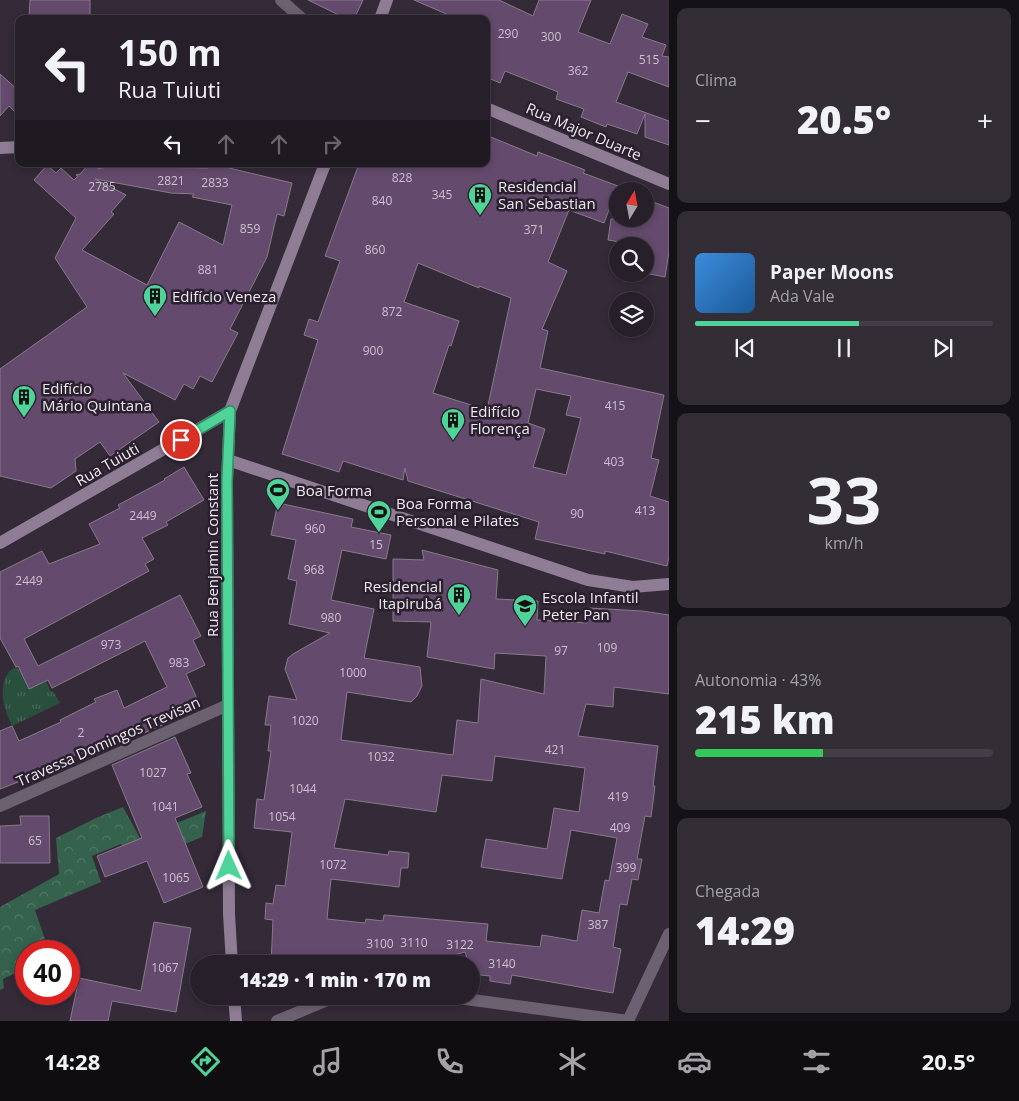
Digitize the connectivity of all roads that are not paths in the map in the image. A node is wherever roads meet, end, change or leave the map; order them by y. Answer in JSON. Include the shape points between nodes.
{"nodes":[{"id":1,"x":281,"y":0,"type":"edge"},
{"id":2,"x":387,"y":0,"type":"edge"},
{"id":3,"x":298,"y":15,"type":"edge"},
{"id":4,"x":381,"y":15,"type":"edge"},
{"id":5,"x":490,"y":110,"type":"edge"},
{"id":6,"x":15,"y":147,"type":"edge"},
{"id":7,"x":0,"y":148,"type":"edge"},
{"id":8,"x":324,"y":167,"type":"edge"},
{"id":9,"x":669,"y":184,"type":"edge"},
{"id":10,"x":230,"y":411,"type":"junction"},
{"id":11,"x":228,"y":460,"type":"junction"},
{"id":12,"x":0,"y":543,"type":"edge"},
{"id":13,"x":669,"y":584,"type":"edge"},
{"id":14,"x":228,"y":705,"type":"junction"},
{"id":15,"x":0,"y":806,"type":"edge"},
{"id":16,"x":669,"y":934,"type":"edge"},
{"id":17,"x":232,"y":955,"type":"edge"},
{"id":18,"x":480,"y":1001,"type":"edge"},
{"id":19,"x":235,"y":1005,"type":"edge"},
{"id":20,"x":315,"y":1005,"type":"edge"},
{"id":21,"x":236,"y":1021,"type":"edge"},
{"id":22,"x":277,"y":1021,"type":"edge"},
{"id":23,"x":628,"y":1021,"type":"edge"}],
"edges":[{"from":1,"to":3,"type":"street"},
{"from":2,"to":4,"type":"street"},
{"from":5,"to":9,"type":"street","name":"Rua Major Duarte"},
{"from":6,"to":7,"type":"street"},
{"from":8,"to":10,"type":"street","name":"Rua Benjamin Constant"},
{"from":10,"to":11,"type":"street","name":"Rua Benjamin Constant"},
{"from":10,"to":12,"type":"street","name":"Rua Tuiuti"},
{"from":11,"to":13,"type":"street","via":[[588,580],[632,587]]},
{"from":11,"to":14,"type":"street","name":"Rua Benjamin Constant"},
{"from":14,"to":15,"type":"street","name":"Travessa Domingos Trevisan"},
{"from":14,"to":17,"type":"street","name":"Rua Benjamin Constant"},
{"from":16,"to":23,"type":"street"},
{"from":18,"to":23,"type":"street"},
{"from":19,"to":21,"type":"street"},
{"from":20,"to":22,"type":"street"}]}
